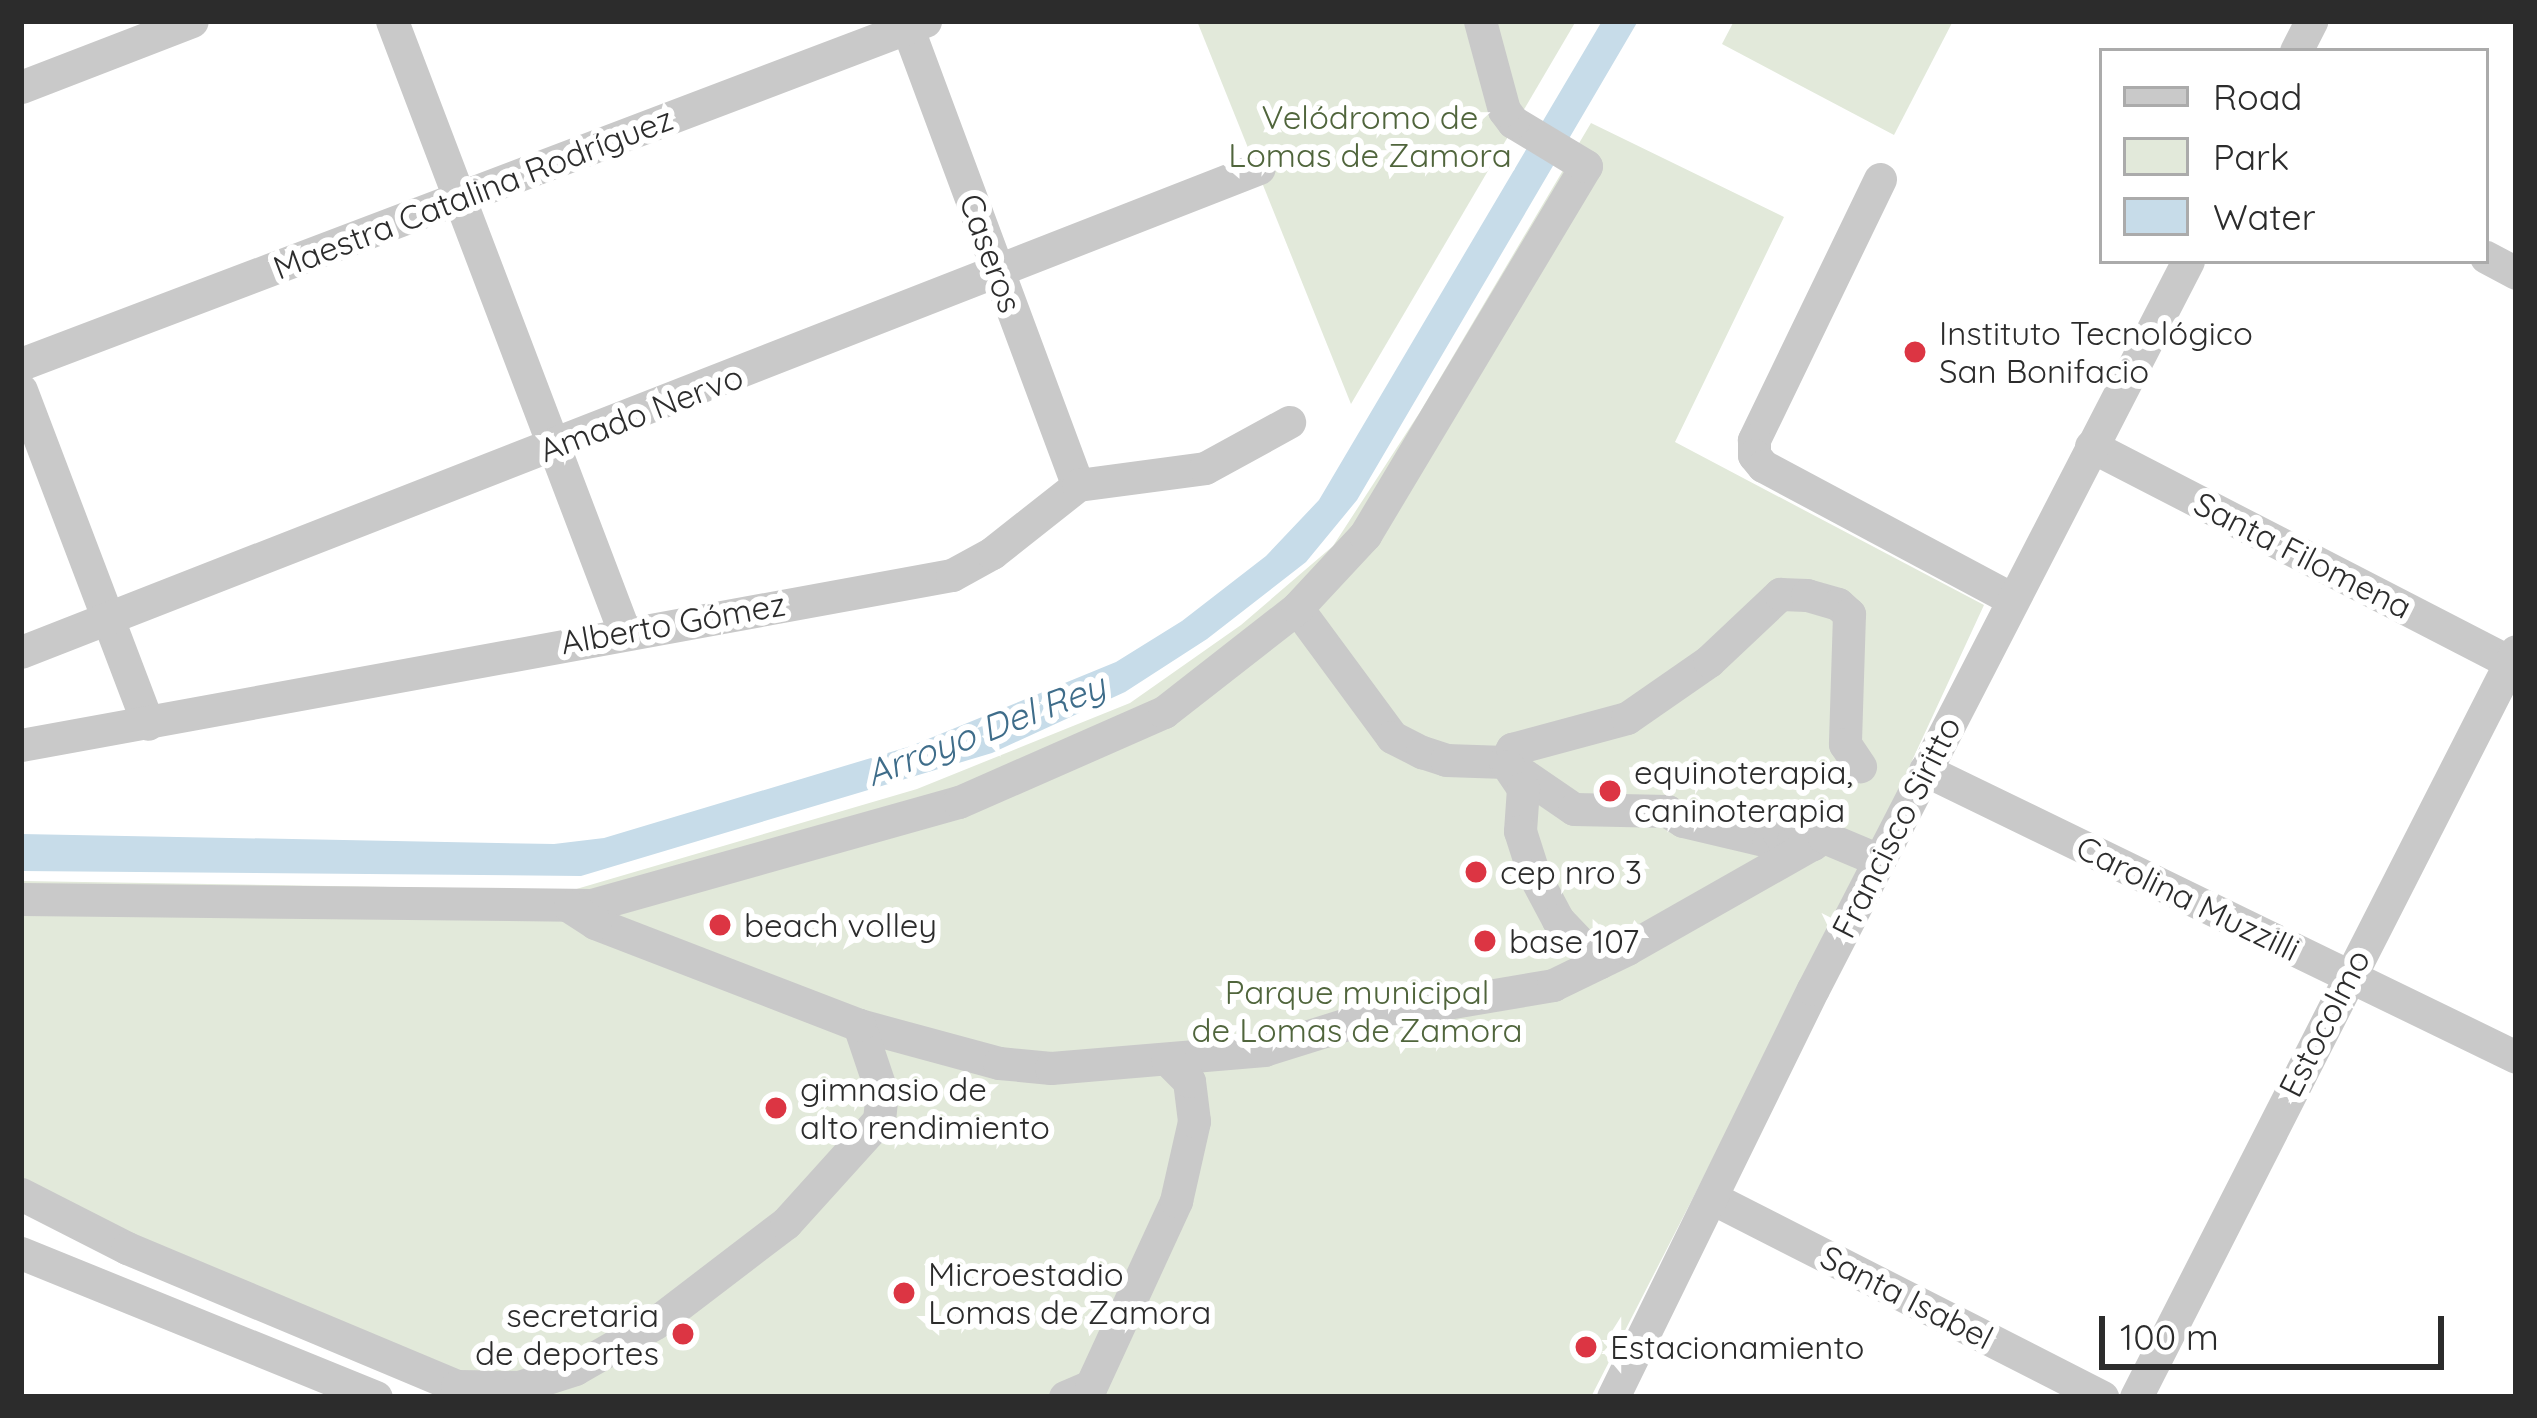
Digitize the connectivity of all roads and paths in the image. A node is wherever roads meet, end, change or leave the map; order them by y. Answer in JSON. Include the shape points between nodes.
{"nodes":[{"id":1,"x":192,"y":21,"type":"edge"},
{"id":2,"x":392,"y":21,"type":"edge"},
{"id":3,"x":1480,"y":21,"type":"edge"},
{"id":4,"x":2312,"y":21,"type":"edge"},
{"id":5,"x":913,"y":23,"type":"edge"},
{"id":6,"x":2298,"y":48,"type":"edge"},
{"id":7,"x":21,"y":87,"type":"edge"},
{"id":8,"x":1259,"y":168,"type":"dead end"},
{"id":9,"x":1880,"y":179,"type":"dead end"},
{"id":10,"x":461,"y":199,"type":"junction"},
{"id":11,"x":2489,"y":258,"type":"edge"},
{"id":12,"x":2186,"y":264,"type":"edge"},
{"id":13,"x":998,"y":272,"type":"junction"},
{"id":14,"x":2516,"y":273,"type":"edge"},
{"id":15,"x":21,"y":364,"type":"edge"},
{"id":16,"x":21,"y":390,"type":"edge"},
{"id":17,"x":1289,"y":422,"type":"dead end"},
{"id":18,"x":556,"y":446,"type":"junction"},
{"id":19,"x":2091,"y":446,"type":"junction"},
{"id":20,"x":1078,"y":484,"type":"junction"},
{"id":21,"x":2012,"y":598,"type":"junction"},
{"id":22,"x":1297,"y":608,"type":"junction"},
{"id":23,"x":108,"y":617,"type":"junction"},
{"id":24,"x":624,"y":631,"type":"junction"},
{"id":25,"x":21,"y":652,"type":"edge"},
{"id":26,"x":2514,"y":659,"type":"edge"},
{"id":27,"x":148,"y":724,"type":"junction"},
{"id":28,"x":21,"y":745,"type":"edge"},
{"id":29,"x":1505,"y":762,"type":"junction"},
{"id":30,"x":1860,"y":766,"type":"dead end"},
{"id":31,"x":1925,"y":770,"type":"junction"},
{"id":32,"x":1812,"y":844,"type":"junction"},
{"id":33,"x":1879,"y":860,"type":"junction"},
{"id":34,"x":21,"y":899,"type":"edge"},
{"id":35,"x":570,"y":907,"type":"junction"},
{"id":36,"x":1599,"y":963,"type":"junction"},
{"id":37,"x":2348,"y":975,"type":"junction"},
{"id":38,"x":859,"y":1025,"type":"junction"},
{"id":39,"x":1167,"y":1058,"type":"junction"},
{"id":40,"x":2516,"y":1058,"type":"edge"},
{"id":41,"x":21,"y":1194,"type":"edge"},
{"id":42,"x":1712,"y":1198,"type":"junction"},
{"id":43,"x":21,"y":1253,"type":"edge"},
{"id":44,"x":376,"y":1397,"type":"edge"},
{"id":45,"x":1065,"y":1397,"type":"edge"},
{"id":46,"x":1612,"y":1397,"type":"edge"},
{"id":47,"x":2102,"y":1397,"type":"edge"},
{"id":48,"x":2135,"y":1397,"type":"edge"}],
"edges":[{"from":1,"to":7,"type":"street"},
{"from":2,"to":10,"type":"street"},
{"from":3,"to":22,"type":"street","via":[[1504,110],[1586,166],[1375,521]]},
{"from":4,"to":6,"type":"street"},
{"from":5,"to":10,"type":"street","name":"Maestra Catalina Rodríguez"},
{"from":5,"to":13,"type":"street","name":"Caseros"},
{"from":8,"to":13,"type":"street","name":"Amado Nervo"},
{"from":9,"to":21,"type":"street","via":[[1754,440],[1754,455]]},
{"from":10,"to":15,"type":"street","name":"Maestra Catalina Rodríguez"},
{"from":10,"to":18,"type":"street"},
{"from":11,"to":14,"type":"street"},
{"from":12,"to":19,"type":"street","name":"Francisco Siritto"},
{"from":13,"to":18,"type":"street","name":"Amado Nervo"},
{"from":13,"to":20,"type":"street","name":"Caseros"},
{"from":16,"to":23,"type":"street"},
{"from":17,"to":20,"type":"street","via":[[1205,468]]},
{"from":18,"to":23,"type":"street","name":"Amado Nervo"},
{"from":18,"to":24,"type":"street"},
{"from":19,"to":21,"type":"street","name":"Francisco Siritto"},
{"from":19,"to":26,"type":"street","name":"Santa Filomena"},
{"from":20,"to":24,"type":"street","name":"Alberto Gómez","via":[[992,554],[952,575]]},
{"from":21,"to":31,"type":"street","name":"Francisco Siritto"},
{"from":22,"to":29,"type":"street","via":[[1392,737],[1446,760]]},
{"from":22,"to":35,"type":"street","via":[[1164,712],[985,793]]},
{"from":23,"to":25,"type":"street","name":"Amado Nervo"},
{"from":23,"to":27,"type":"street"},
{"from":24,"to":27,"type":"street","name":"Alberto Gómez"},
{"from":26,"to":37,"type":"street","name":"Estocolmo"},
{"from":27,"to":28,"type":"street","name":"Alberto Gómez"},
{"from":29,"to":30,"type":"street","via":[[1512,749],[1627,718],[1709,661],[1780,594],[1807,595],[1849,614],[1845,744]]},
{"from":29,"to":32,"type":"street","via":[[1574,809],[1666,812],[1768,841],[1800,834]]},
{"from":29,"to":36,"type":"street","via":[[1523,788],[1520,831],[1534,875],[1558,920]]},
{"from":31,"to":33,"type":"street","name":"Francisco Siritto"},
{"from":31,"to":37,"type":"street","name":"Carolina Muzzilli"},
{"from":32,"to":33,"type":"street","via":[[1824,837]]},
{"from":32,"to":36,"type":"street"},
{"from":33,"to":42,"type":"street","name":"Francisco Siritto"},
{"from":34,"to":35,"type":"street"},
{"from":35,"to":38,"type":"street"},
{"from":36,"to":39,"type":"street","via":[[1553,985],[1376,1015],[1264,1050]]},
{"from":37,"to":40,"type":"street","name":"Carolina Muzzilli"},
{"from":37,"to":48,"type":"street","name":"Estocolmo"},
{"from":38,"to":39,"type":"street","via":[[999,1063],[1051,1068]]},
{"from":38,"to":41,"type":"street","via":[[882,1094],[879,1120],[831,1179],[787,1223],[655,1323],[575,1369],[519,1387],[457,1387],[127,1248]]},
{"from":39,"to":45,"type":"street","via":[[1189,1081],[1194,1121],[1177,1201],[1090,1386]]},
{"from":42,"to":46,"type":"street","name":"Francisco Siritto"},
{"from":42,"to":47,"type":"street","name":"Santa Isabel"},
{"from":43,"to":44,"type":"street"}]}
